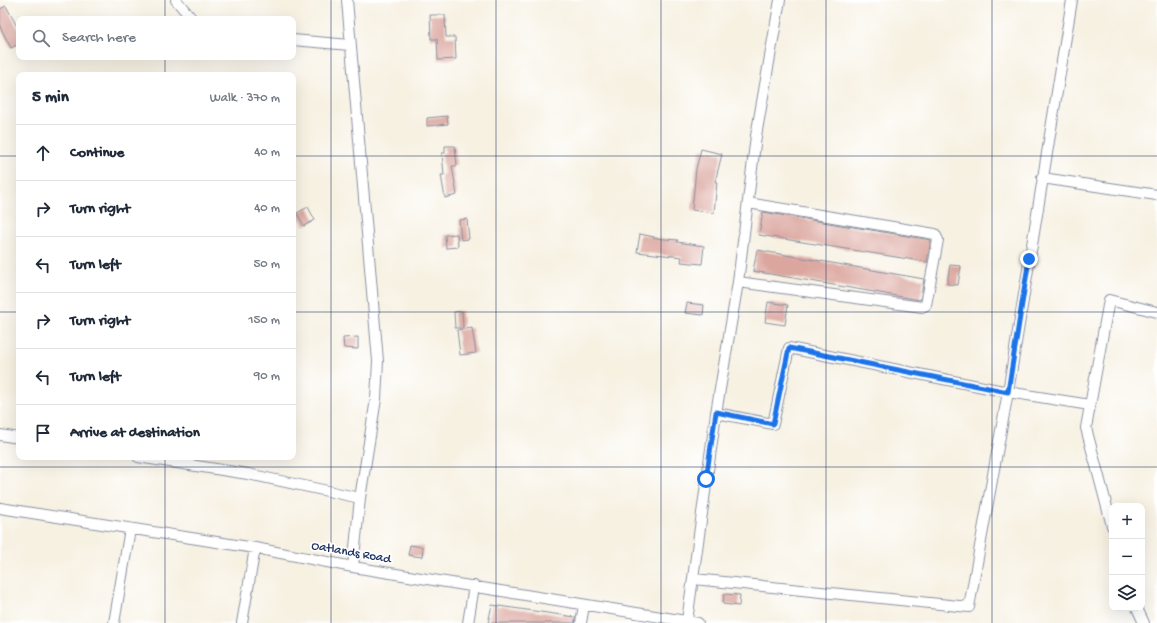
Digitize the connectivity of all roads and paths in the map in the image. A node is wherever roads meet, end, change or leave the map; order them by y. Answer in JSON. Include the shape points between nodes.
{"nodes":[{"id":1,"x":176,"y":0,"type":"edge"},
{"id":2,"x":347,"y":0,"type":"edge"},
{"id":3,"x":780,"y":0,"type":"edge"},
{"id":4,"x":1072,"y":0,"type":"edge"},
{"id":5,"x":189,"y":16,"type":"edge"},
{"id":6,"x":296,"y":40,"type":"edge"},
{"id":7,"x":350,"y":45,"type":"junction"},
{"id":8,"x":1042,"y":178,"type":"junction"},
{"id":9,"x":1157,"y":195,"type":"edge"},
{"id":10,"x":748,"y":203,"type":"junction"},
{"id":11,"x":738,"y":282,"type":"junction"},
{"id":12,"x":1157,"y":312,"type":"edge"},
{"id":13,"x":1008,"y":392,"type":"junction"},
{"id":14,"x":1090,"y":405,"type":"junction"},
{"id":15,"x":716,"y":412,"type":"junction"},
{"id":16,"x":0,"y":435,"type":"edge"},
{"id":17,"x":16,"y":438,"type":"edge"},
{"id":18,"x":157,"y":460,"type":"edge"},
{"id":19,"x":360,"y":498,"type":"junction"},
{"id":20,"x":0,"y":508,"type":"edge"},
{"id":21,"x":1109,"y":515,"type":"edge"},
{"id":22,"x":130,"y":529,"type":"junction"},
{"id":23,"x":255,"y":548,"type":"junction"},
{"id":24,"x":353,"y":567,"type":"junction"},
{"id":25,"x":694,"y":579,"type":"junction"},
{"id":26,"x":474,"y":586,"type":"junction"},
{"id":27,"x":584,"y":605,"type":"junction"},
{"id":28,"x":1138,"y":611,"type":"edge"},
{"id":29,"x":660,"y":620,"type":"edge"},
{"id":30,"x":692,"y":622,"type":"edge"},
{"id":31,"x":114,"y":623,"type":"edge"},
{"id":32,"x":242,"y":623,"type":"edge"},
{"id":33,"x":468,"y":623,"type":"edge"},
{"id":34,"x":581,"y":623,"type":"edge"},
{"id":35,"x":1144,"y":623,"type":"edge"}],
"edges":[{"from":1,"to":5,"type":"street"},
{"from":2,"to":7,"type":"street"},
{"from":3,"to":10,"type":"street","via":[[756,136]]},
{"from":4,"to":8,"type":"street"},
{"from":6,"to":7,"type":"street"},
{"from":7,"to":19,"type":"street","via":[[378,361],[376,400]]},
{"from":8,"to":9,"type":"street"},
{"from":8,"to":13,"type":"street"},
{"from":10,"to":11,"type":"street"},
{"from":10,"to":11,"type":"street","via":[[935,234],[938,240],[926,305],[922,307]]},
{"from":11,"to":15,"type":"street"},
{"from":12,"to":14,"type":"street","via":[[1109,300]]},
{"from":13,"to":14,"type":"street"},
{"from":13,"to":15,"type":"street","via":[[789,348],[773,424]]},
{"from":13,"to":25,"type":"street","via":[[970,607]]},
{"from":14,"to":21,"type":"street","via":[[1086,428]]},
{"from":15,"to":25,"type":"street"},
{"from":16,"to":17,"type":"street"},
{"from":18,"to":19,"type":"street","via":[[248,474]]},
{"from":19,"to":24,"type":"street"},
{"from":20,"to":22,"type":"street","name":"Oatlands Road"},
{"from":22,"to":23,"type":"street","name":"Oatlands Road"},
{"from":22,"to":31,"type":"street"},
{"from":23,"to":24,"type":"street","name":"Oatlands Road"},
{"from":23,"to":32,"type":"street"},
{"from":24,"to":26,"type":"street","name":"Oatlands Road"},
{"from":25,"to":30,"type":"street"},
{"from":26,"to":27,"type":"street","name":"Oatlands Road"},
{"from":26,"to":33,"type":"street"},
{"from":27,"to":29,"type":"street","name":"Oatlands Road"},
{"from":27,"to":34,"type":"street"},
{"from":28,"to":35,"type":"street"},
{"from":29,"to":30,"type":"street","name":"Oatlands Road"}]}
